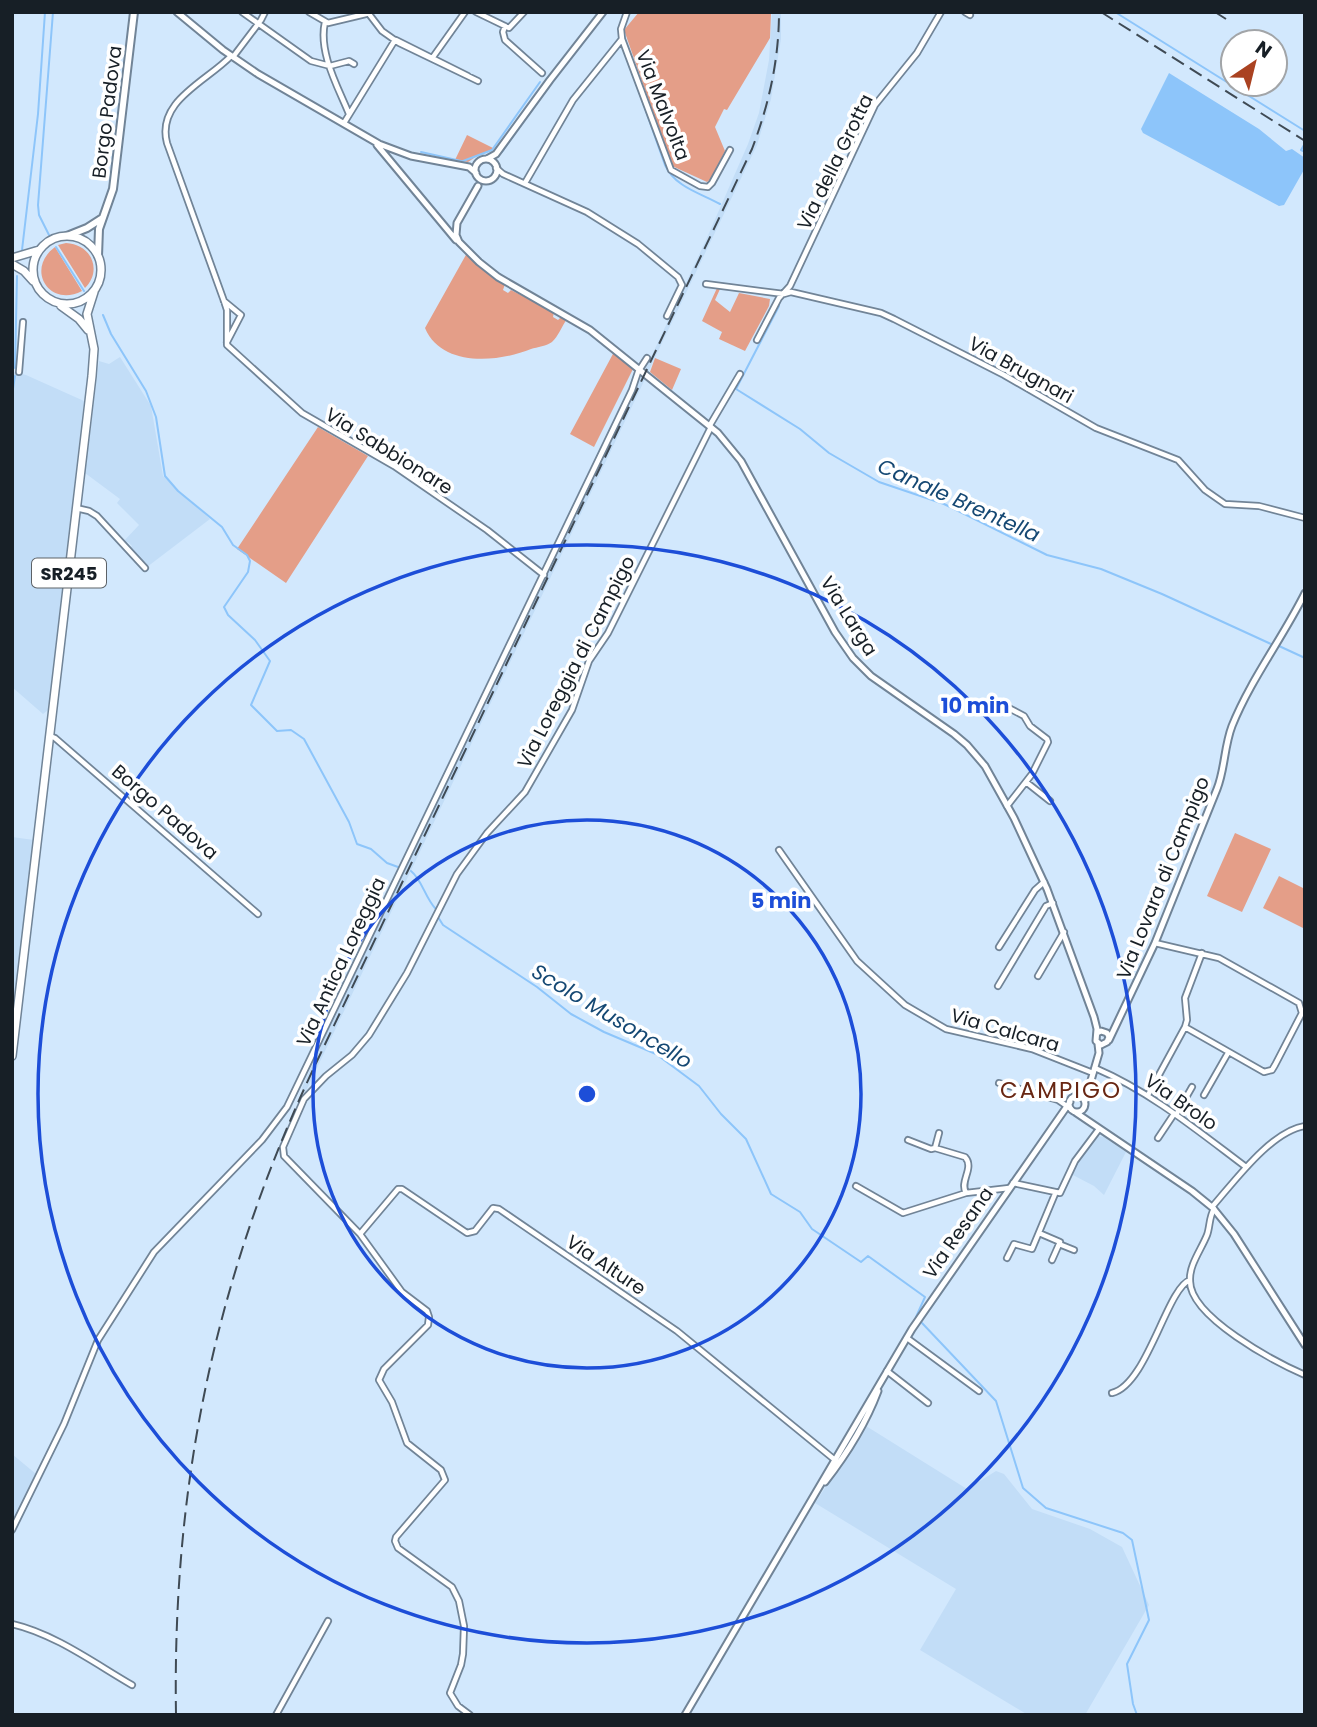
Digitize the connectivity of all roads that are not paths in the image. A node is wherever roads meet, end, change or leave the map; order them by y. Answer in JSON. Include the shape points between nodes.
{"nodes":[{"id":1,"x":134,"y":12,"type":"edge"},
{"id":2,"x":242,"y":12,"type":"edge"},
{"id":3,"x":265,"y":12,"type":"edge"},
{"id":4,"x":309,"y":12,"type":"edge"},
{"id":5,"x":465,"y":12,"type":"edge"},
{"id":6,"x":475,"y":12,"type":"edge"},
{"id":7,"x":524,"y":12,"type":"edge"},
{"id":8,"x":603,"y":12,"type":"edge"},
{"id":9,"x":627,"y":12,"type":"edge"},
{"id":10,"x":941,"y":12,"type":"edge"},
{"id":11,"x":370,"y":13,"type":"edge"},
{"id":12,"x":181,"y":14,"type":"edge"},
{"id":13,"x":325,"y":22,"type":"junction"},
{"id":14,"x":258,"y":24,"type":"junction"},
{"id":15,"x":505,"y":26,"type":"junction"},
{"id":16,"x":622,"y":39,"type":"junction"},
{"id":17,"x":395,"y":40,"type":"junction"},
{"id":18,"x":232,"y":57,"type":"junction"},
{"id":19,"x":432,"y":58,"type":"junction"},
{"id":20,"x":354,"y":64,"type":"dead end"},
{"id":21,"x":330,"y":66,"type":"junction"},
{"id":22,"x":542,"y":73,"type":"dead end"},
{"id":23,"x":478,"y":81,"type":"dead end"},
{"id":24,"x":349,"y":115,"type":"junction"},
{"id":25,"x":344,"y":123,"type":"junction"},
{"id":26,"x":371,"y":140,"type":"junction"},
{"id":27,"x":730,"y":150,"type":"dead end"},
{"id":28,"x":397,"y":152,"type":"junction"},
{"id":29,"x":496,"y":154,"type":"junction"},
{"id":30,"x":487,"y":159,"type":"junction"},
{"id":31,"x":478,"y":163,"type":"junction"},
{"id":32,"x":394,"y":164,"type":"junction"},
{"id":33,"x":470,"y":167,"type":"junction"},
{"id":34,"x":496,"y":167,"type":"junction"},
{"id":35,"x":476,"y":174,"type":"junction"},
{"id":36,"x":503,"y":174,"type":"junction"},
{"id":37,"x":494,"y":177,"type":"junction"},
{"id":38,"x":485,"y":181,"type":"junction"},
{"id":39,"x":525,"y":183,"type":"junction"},
{"id":40,"x":478,"y":186,"type":"junction"},
{"id":41,"x":466,"y":209,"type":"junction"},
{"id":42,"x":105,"y":215,"type":"junction"},
{"id":43,"x":457,"y":222,"type":"junction"},
{"id":44,"x":443,"y":224,"type":"junction"},
{"id":45,"x":67,"y":236,"type":"junction"},
{"id":46,"x":462,"y":245,"type":"junction"},
{"id":47,"x":40,"y":250,"type":"junction"},
{"id":48,"x":98,"y":256,"type":"junction"},
{"id":49,"x":12,"y":258,"type":"edge"},
{"id":50,"x":12,"y":264,"type":"edge"},
{"id":51,"x":706,"y":284,"type":"dead end"},
{"id":52,"x":36,"y":285,"type":"junction"},
{"id":53,"x":94,"y":292,"type":"junction"},
{"id":54,"x":784,"y":293,"type":"junction"},
{"id":55,"x":224,"y":301,"type":"junction"},
{"id":56,"x":54,"y":302,"type":"junction"},
{"id":57,"x":667,"y":316,"type":"dead end"},
{"id":58,"x":23,"y":322,"type":"dead end"},
{"id":59,"x":92,"y":338,"type":"junction"},
{"id":60,"x":757,"y":340,"type":"dead end"},
{"id":61,"x":226,"y":343,"type":"junction"},
{"id":62,"x":647,"y":358,"type":"dead end"},
{"id":63,"x":640,"y":369,"type":"junction"},
{"id":64,"x":19,"y":372,"type":"dead end"},
{"id":65,"x":740,"y":374,"type":"dead end"},
{"id":66,"x":711,"y":426,"type":"junction"},
{"id":67,"x":76,"y":508,"type":"junction"},
{"id":68,"x":1305,"y":518,"type":"edge"},
{"id":69,"x":145,"y":568,"type":"dead end"},
{"id":70,"x":544,"y":575,"type":"junction"},
{"id":71,"x":1305,"y":593,"type":"edge"},
{"id":72,"x":1003,"y":705,"type":"dead end"},
{"id":73,"x":50,"y":736,"type":"junction"},
{"id":74,"x":1027,"y":782,"type":"junction"},
{"id":75,"x":1050,"y":801,"type":"dead end"},
{"id":76,"x":1007,"y":806,"type":"junction"},
{"id":77,"x":779,"y":850,"type":"dead end"},
{"id":78,"x":1044,"y":882,"type":"junction"},
{"id":79,"x":1053,"y":903,"type":"junction"},
{"id":80,"x":258,"y":914,"type":"dead end"},
{"id":81,"x":1063,"y":932,"type":"junction"},
{"id":82,"x":1155,"y":943,"type":"junction"},
{"id":83,"x":999,"y":947,"type":"dead end"},
{"id":84,"x":1202,"y":953,"type":"junction"},
{"id":85,"x":1038,"y":976,"type":"dead end"},
{"id":86,"x":998,"y":986,"type":"dead end"},
{"id":87,"x":1117,"y":1024,"type":"junction"},
{"id":88,"x":1185,"y":1027,"type":"junction"},
{"id":89,"x":1102,"y":1032,"type":"junction"},
{"id":90,"x":1108,"y":1041,"type":"junction"},
{"id":91,"x":1097,"y":1042,"type":"junction"},
{"id":92,"x":1228,"y":1053,"type":"junction"},
{"id":93,"x":12,"y":1056,"type":"edge"},
{"id":94,"x":1094,"y":1069,"type":"junction"},
{"id":95,"x":999,"y":1083,"type":"dead end"},
{"id":96,"x":1088,"y":1084,"type":"junction"},
{"id":97,"x":1192,"y":1087,"type":"dead end"},
{"id":98,"x":1148,"y":1095,"type":"junction"},
{"id":99,"x":1204,"y":1095,"type":"dead end"},
{"id":100,"x":1085,"y":1104,"type":"junction"},
{"id":101,"x":1072,"y":1105,"type":"junction"},
{"id":102,"x":1175,"y":1114,"type":"junction"},
{"id":103,"x":1092,"y":1123,"type":"junction"},
{"id":104,"x":1305,"y":1126,"type":"edge"},
{"id":105,"x":1099,"y":1129,"type":"junction"},
{"id":106,"x":939,"y":1133,"type":"dead end"},
{"id":107,"x":1158,"y":1138,"type":"dead end"},
{"id":108,"x":908,"y":1140,"type":"dead end"},
{"id":109,"x":935,"y":1148,"type":"junction"},
{"id":110,"x":1247,"y":1167,"type":"junction"},
{"id":111,"x":1011,"y":1185,"type":"junction"},
{"id":112,"x":856,"y":1186,"type":"dead end"},
{"id":113,"x":966,"y":1193,"type":"junction"},
{"id":114,"x":1055,"y":1194,"type":"junction"},
{"id":115,"x":1213,"y":1208,"type":"junction"},
{"id":116,"x":1039,"y":1233,"type":"junction"},
{"id":117,"x":360,"y":1234,"type":"junction"},
{"id":118,"x":1059,"y":1244,"type":"junction"},
{"id":119,"x":1074,"y":1250,"type":"dead end"},
{"id":120,"x":1007,"y":1258,"type":"dead end"},
{"id":121,"x":1052,"y":1260,"type":"dead end"},
{"id":122,"x":1190,"y":1280,"type":"junction"},
{"id":123,"x":907,"y":1338,"type":"junction"},
{"id":124,"x":1305,"y":1345,"type":"edge"},
{"id":125,"x":887,"y":1371,"type":"junction"},
{"id":126,"x":1305,"y":1375,"type":"edge"},
{"id":127,"x":979,"y":1391,"type":"dead end"},
{"id":128,"x":1112,"y":1393,"type":"dead end"},
{"id":129,"x":928,"y":1403,"type":"dead end"},
{"id":130,"x":838,"y":1462,"type":"junction"},
{"id":131,"x":12,"y":1530,"type":"edge"},
{"id":132,"x":328,"y":1621,"type":"dead end"},
{"id":133,"x":12,"y":1624,"type":"edge"},
{"id":134,"x":132,"y":1685,"type":"dead end"},
{"id":135,"x":276,"y":1715,"type":"edge"},
{"id":136,"x":470,"y":1715,"type":"edge"},
{"id":137,"x":685,"y":1715,"type":"edge"}],
"edges":[{"from":1,"to":42,"type":"main road","name":"Borgo Padova","via":[[113,189]]},
{"from":2,"to":14,"type":"street"},
{"from":3,"to":14,"type":"street"},
{"from":4,"to":13,"type":"street"},
{"from":5,"to":19,"type":"street"},
{"from":6,"to":15,"type":"street"},
{"from":7,"to":15,"type":"street","via":[[511,27]]},
{"from":8,"to":29,"type":"street"},
{"from":9,"to":16,"type":"street","name":"Via Malvolta"},
{"from":10,"to":54,"type":"street","name":"Via della Grotta","via":[[917,53],[875,105]]},
{"from":11,"to":13,"type":"street"},
{"from":11,"to":17,"type":"street"},
{"from":12,"to":18,"type":"street"},
{"from":13,"to":21,"type":"street"},
{"from":14,"to":18,"type":"street"},
{"from":14,"to":21,"type":"street","via":[[303,57]]},
{"from":15,"to":22,"type":"street","via":[[505,40]]},
{"from":16,"to":27,"type":"street","name":"Via Malvolta","via":[[671,170],[708,187]]},
{"from":16,"to":39,"type":"street","via":[[573,100]]},
{"from":17,"to":19,"type":"street"},
{"from":17,"to":24,"type":"street"},
{"from":18,"to":25,"type":"street"},
{"from":18,"to":55,"type":"street","via":[[173,105],[164,125]]},
{"from":19,"to":23,"type":"street"},
{"from":20,"to":21,"type":"street"},
{"from":21,"to":24,"type":"street"},
{"from":24,"to":25,"type":"street"},
{"from":25,"to":26,"type":"street"},
{"from":26,"to":28,"type":"street"},
{"from":26,"to":32,"type":"street","name":"Via Larga"},
{"from":28,"to":32,"type":"street","via":[[391,156]]},
{"from":28,"to":33,"type":"street"},
{"from":29,"to":30,"type":"street"},
{"from":29,"to":34,"type":"street"},
{"from":30,"to":31,"type":"street"},
{"from":30,"to":34,"type":"street"},
{"from":31,"to":33,"type":"street"},
{"from":31,"to":35,"type":"street"},
{"from":32,"to":44,"type":"street","name":"Via Larga"},
{"from":33,"to":35,"type":"street"},
{"from":34,"to":36,"type":"street"},
{"from":34,"to":37,"type":"street"},
{"from":35,"to":38,"type":"street"},
{"from":35,"to":40,"type":"street"},
{"from":36,"to":37,"type":"street"},
{"from":36,"to":39,"type":"street"},
{"from":37,"to":38,"type":"street"},
{"from":38,"to":40,"type":"street"},
{"from":39,"to":57,"type":"street","via":[[587,212],[638,244],[678,277],[682,285]]},
{"from":40,"to":41,"type":"street"},
{"from":41,"to":43,"type":"street"},
{"from":41,"to":46,"type":"street","via":[[458,231]]},
{"from":42,"to":45,"type":"main road","via":[[87,229]]},
{"from":42,"to":48,"type":"main road","name":"Borgo Padova"},
{"from":43,"to":44,"type":"street"},
{"from":43,"to":46,"type":"street","via":[[456,237]]},
{"from":44,"to":46,"type":"street","name":"Via Larga"},
{"from":45,"to":47,"type":"main road","via":[[49,241]]},
{"from":45,"to":48,"type":"main road","via":[[86,241]]},
{"from":46,"to":63,"type":"street","name":"Via Larga","via":[[498,277],[579,322]]},
{"from":47,"to":49,"type":"main road"},
{"from":47,"to":52,"type":"main road","via":[[33,267]]},
{"from":48,"to":53,"type":"main road","via":[[101,274]]},
{"from":50,"to":52,"type":"main road"},
{"from":51,"to":54,"type":"street","name":"Via Brugnari"},
{"from":52,"to":56,"type":"main road"},
{"from":53,"to":56,"type":"main road","via":[[72,304]]},
{"from":53,"to":59,"type":"main road","number":"SR245","via":[[87,313]]},
{"from":54,"to":60,"type":"street"},
{"from":54,"to":68,"type":"street","name":"Via Brugnari","via":[[889,316],[1096,428],[1178,460],[1225,504],[1259,506]]},
{"from":55,"to":61,"type":"street"},
{"from":55,"to":61,"type":"street","via":[[241,315]]},
{"from":56,"to":59,"type":"main road","via":[[79,319]]},
{"from":58,"to":64,"type":"street"},
{"from":59,"to":67,"type":"main road","number":"SR245"},
{"from":61,"to":70,"type":"street","name":"Via Sabbionare","via":[[302,413],[404,473]]},
{"from":62,"to":63,"type":"street","name":"Via Antica Loreggia"},
{"from":63,"to":66,"type":"street","name":"Via Larga"},
{"from":63,"to":70,"type":"street","name":"Via Antica Loreggia"},
{"from":65,"to":66,"type":"street","name":"Via Loreggia di Campigo"},
{"from":66,"to":76,"type":"street","name":"Via Larga","via":[[741,461],[851,656],[878,682],[967,745],[985,766]]},
{"from":66,"to":117,"type":"street","name":"Via Loreggia di Campigo","via":[[608,633],[589,661],[572,710],[524,792],[452,882],[407,973],[369,1035],[308,1093],[287,1136],[284,1156]]},
{"from":67,"to":69,"type":"street","via":[[97,516]]},
{"from":67,"to":73,"type":"main road","number":"SR245"},
{"from":70,"to":131,"type":"street","name":"Via Antica Loreggia","via":[[287,1107],[262,1140],[154,1252],[98,1340],[64,1424]]},
{"from":71,"to":82,"type":"street","name":"Via Lovara di Campigo","via":[[1236,717],[1219,785]]},
{"from":72,"to":74,"type":"street","via":[[1024,716],[1047,739]]},
{"from":73,"to":80,"type":"street","name":"Borgo Padova"},
{"from":73,"to":93,"type":"main road","number":"SR245"},
{"from":74,"to":75,"type":"street"},
{"from":74,"to":76,"type":"street"},
{"from":76,"to":78,"type":"street","name":"Via Larga"},
{"from":77,"to":94,"type":"street","name":"Via Calcara","via":[[856,961],[905,1005],[946,1029]]},
{"from":78,"to":79,"type":"street","name":"Via Larga"},
{"from":78,"to":83,"type":"street"},
{"from":79,"to":81,"type":"street","name":"Via Larga"},
{"from":79,"to":86,"type":"street","via":[[1046,906]]},
{"from":81,"to":85,"type":"street"},
{"from":81,"to":89,"type":"street","name":"Via Larga"},
{"from":82,"to":84,"type":"street"},
{"from":82,"to":87,"type":"street","name":"Via Lovara di Campigo"},
{"from":84,"to":88,"type":"street","via":[[1185,998]]},
{"from":84,"to":92,"type":"street","via":[[1227,962],[1298,1003],[1302,1015],[1272,1070],[1259,1071]]},
{"from":87,"to":89,"type":"street"},
{"from":87,"to":90,"type":"street","name":"Via Lovara di Campigo"},
{"from":88,"to":92,"type":"street"},
{"from":88,"to":98,"type":"street"},
{"from":89,"to":90,"type":"street"},
{"from":89,"to":91,"type":"street","name":"Via Larga"},
{"from":90,"to":91,"type":"street"},
{"from":90,"to":94,"type":"street","name":"Via Lovara di Campigo"},
{"from":91,"to":94,"type":"street","name":"Via Lovara di Campigo","via":[[1100,1050]]},
{"from":92,"to":99,"type":"street"},
{"from":94,"to":96,"type":"street","name":"Via Lovara di Campigo"},
{"from":94,"to":98,"type":"street","name":"Via Brolo"},
{"from":95,"to":101,"type":"street"},
{"from":96,"to":100,"type":"street","name":"Via Lovara di Campigo"},
{"from":96,"to":101,"type":"street","name":"Via Lovara di Campigo"},
{"from":97,"to":102,"type":"street"},
{"from":98,"to":102,"type":"street","name":"Via Brolo"},
{"from":100,"to":101,"type":"street","name":"Via Resana","via":[[1080,1111]]},
{"from":100,"to":101,"type":"street","via":[[1081,1098]]},
{"from":100,"to":103,"type":"street"},
{"from":101,"to":103,"type":"street"},
{"from":101,"to":111,"type":"street","name":"Via Resana"},
{"from":102,"to":107,"type":"street"},
{"from":102,"to":110,"type":"street","name":"Via Brolo"},
{"from":103,"to":105,"type":"street"},
{"from":104,"to":110,"type":"street","via":[[1286,1132]]},
{"from":105,"to":114,"type":"street","via":[[1075,1161],[1063,1189]]},
{"from":105,"to":115,"type":"street"},
{"from":106,"to":109,"type":"street"},
{"from":108,"to":109,"type":"street"},
{"from":109,"to":113,"type":"street","via":[[968,1160]]},
{"from":110,"to":115,"type":"street"},
{"from":111,"to":113,"type":"street"},
{"from":111,"to":114,"type":"street"},
{"from":111,"to":123,"type":"street","name":"Via Resana"},
{"from":112,"to":113,"type":"street","via":[[903,1213]]},
{"from":114,"to":116,"type":"street"},
{"from":115,"to":122,"type":"street"},
{"from":115,"to":124,"type":"street"},
{"from":116,"to":118,"type":"street"},
{"from":116,"to":120,"type":"street","via":[[1031,1249],[1014,1244]]},
{"from":117,"to":130,"type":"street","name":"Via Alture","via":[[398,1189],[467,1233],[493,1208],[499,1209],[659,1318]]},
{"from":117,"to":136,"type":"street","via":[[402,1292],[429,1317],[428,1325],[379,1382],[407,1443],[446,1478],[395,1541],[398,1548],[456,1591],[464,1639],[461,1665],[450,1693]]},
{"from":118,"to":119,"type":"street"},
{"from":118,"to":121,"type":"street"},
{"from":122,"to":126,"type":"street","via":[[1193,1295],[1212,1317],[1263,1355]]},
{"from":122,"to":128,"type":"street","via":[[1181,1286],[1128,1383]]},
{"from":123,"to":125,"type":"street","name":"Via Resana"},
{"from":123,"to":127,"type":"street"},
{"from":125,"to":129,"type":"street"},
{"from":125,"to":130,"type":"street","name":"Via Resana"},
{"from":130,"to":137,"type":"street","name":"Via Resana"},
{"from":132,"to":135,"type":"street"},
{"from":133,"to":134,"type":"street","via":[[55,1640]]}]}
